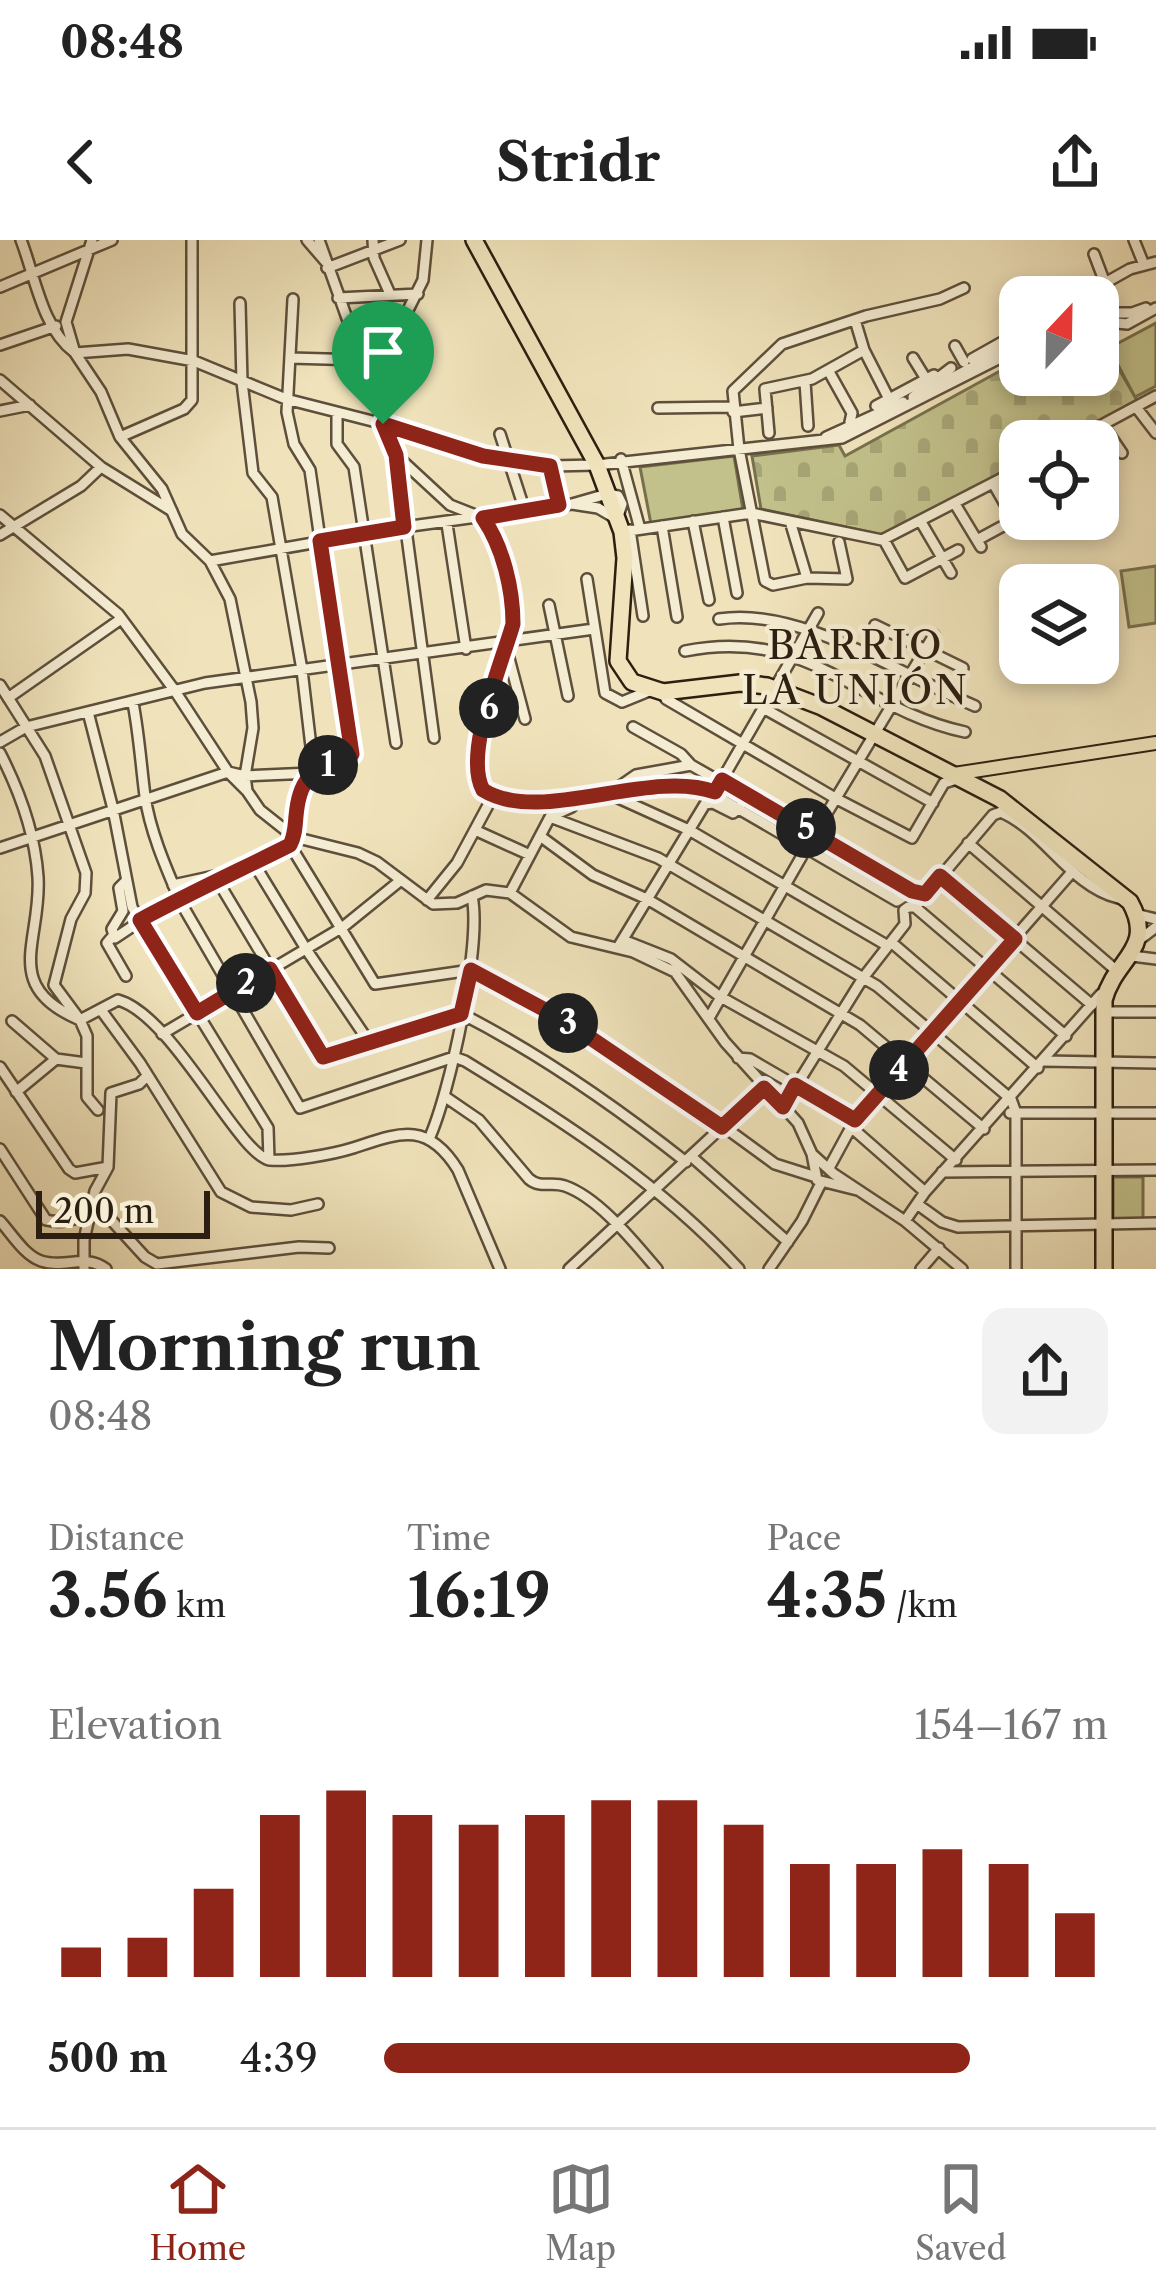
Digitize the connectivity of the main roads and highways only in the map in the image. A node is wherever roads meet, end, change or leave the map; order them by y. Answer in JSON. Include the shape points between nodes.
{"nodes":[{"id":1,"x":474,"y":240,"type":"edge"},
{"id":2,"x":1156,"y":743,"type":"edge"},
{"id":3,"x":969,"y":777,"type":"junction"},
{"id":4,"x":1148,"y":924,"type":"edge"},
{"id":5,"x":1104,"y":1269,"type":"edge"}],
"edges":[{"from":1,"to":3,"type":"highway","via":[[615,510],[625,558],[618,661],[632,682],[656,692],[740,683],[774,688]]},
{"from":2,"to":3,"type":"main road"},
{"from":3,"to":4,"type":"highway"},
{"from":4,"to":5,"type":"highway","via":[[1098,1008],[1106,1063]]}]}
